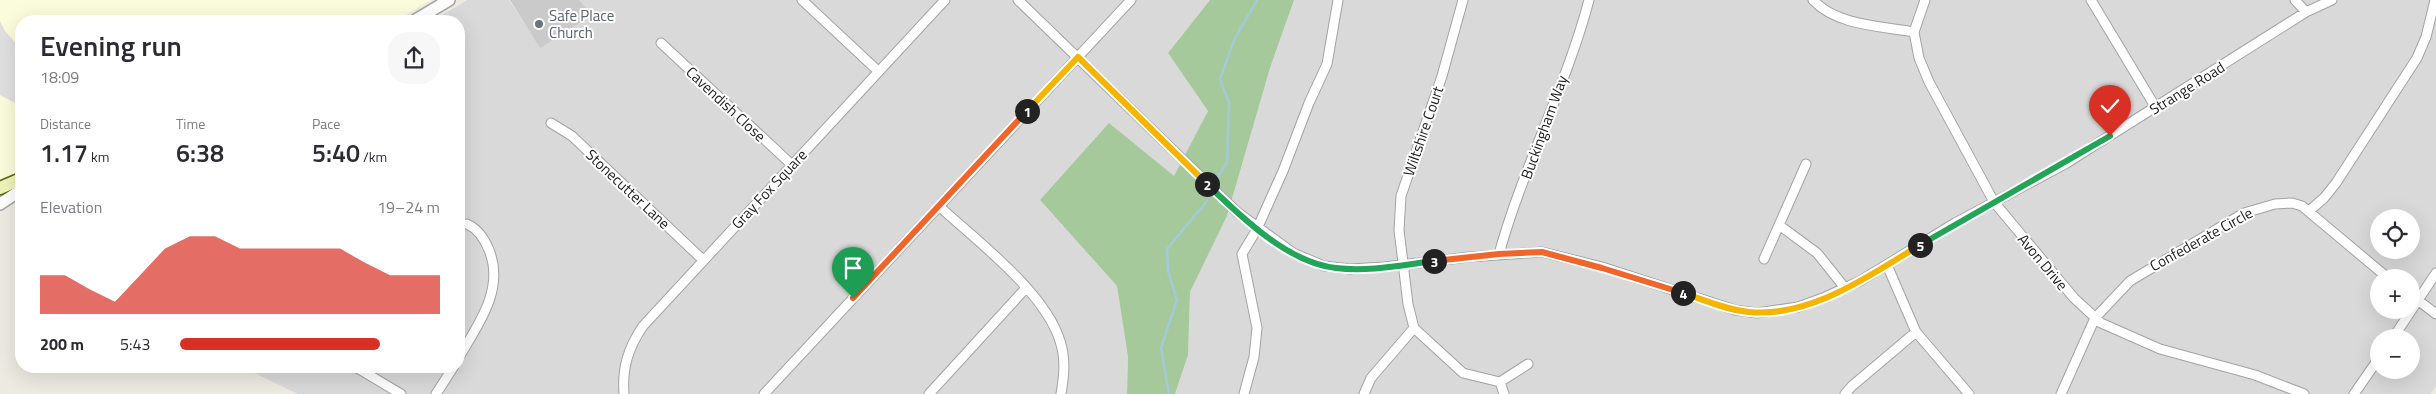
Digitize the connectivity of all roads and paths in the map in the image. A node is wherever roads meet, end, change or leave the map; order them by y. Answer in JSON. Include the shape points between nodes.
{"nodes":[{"id":1,"x":450,"y":0,"type":"edge"},
{"id":2,"x":802,"y":0,"type":"edge"},
{"id":3,"x":945,"y":0,"type":"edge"},
{"id":4,"x":1018,"y":0,"type":"edge"},
{"id":5,"x":1131,"y":0,"type":"edge"},
{"id":6,"x":1338,"y":0,"type":"edge"},
{"id":7,"x":1463,"y":0,"type":"edge"},
{"id":8,"x":1588,"y":0,"type":"edge"},
{"id":9,"x":1813,"y":0,"type":"edge"},
{"id":10,"x":1926,"y":0,"type":"edge"},
{"id":11,"x":2091,"y":0,"type":"edge"},
{"id":12,"x":2295,"y":0,"type":"edge"},
{"id":13,"x":2322,"y":0,"type":"edge"},
{"id":14,"x":2332,"y":0,"type":"edge"},
{"id":15,"x":2435,"y":0,"type":"edge"},
{"id":16,"x":2308,"y":11,"type":"junction"},
{"id":17,"x":424,"y":15,"type":"edge"},
{"id":18,"x":1914,"y":32,"type":"junction"},
{"id":19,"x":661,"y":43,"type":"dead end"},
{"id":20,"x":1078,"y":57,"type":"junction"},
{"id":21,"x":878,"y":71,"type":"junction"},
{"id":22,"x":2156,"y":108,"type":"junction"},
{"id":23,"x":551,"y":123,"type":"dead end"},
{"id":24,"x":791,"y":164,"type":"junction"},
{"id":25,"x":1806,"y":164,"type":"dead end"},
{"id":26,"x":15,"y":182,"type":"edge"},
{"id":27,"x":0,"y":188,"type":"edge"},
{"id":28,"x":15,"y":194,"type":"edge"},
{"id":29,"x":1994,"y":202,"type":"junction"},
{"id":30,"x":0,"y":204,"type":"edge"},
{"id":31,"x":940,"y":206,"type":"junction"},
{"id":32,"x":2309,"y":211,"type":"junction"},
{"id":33,"x":468,"y":224,"type":"dead end"},
{"id":34,"x":1779,"y":225,"type":"junction"},
{"id":35,"x":1257,"y":228,"type":"junction"},
{"id":36,"x":1499,"y":254,"type":"junction"},
{"id":37,"x":1764,"y":259,"type":"dead end"},
{"id":38,"x":703,"y":260,"type":"junction"},
{"id":39,"x":1404,"y":265,"type":"junction"},
{"id":40,"x":1887,"y":265,"type":"junction"},
{"id":41,"x":2377,"y":269,"type":"edge"},
{"id":42,"x":2436,"y":273,"type":"edge"},
{"id":43,"x":1026,"y":288,"type":"junction"},
{"id":44,"x":1845,"y":288,"type":"junction"},
{"id":45,"x":2420,"y":292,"type":"edge"},
{"id":46,"x":2420,"y":302,"type":"edge"},
{"id":47,"x":2436,"y":314,"type":"edge"},
{"id":48,"x":2095,"y":318,"type":"junction"},
{"id":49,"x":1414,"y":328,"type":"junction"},
{"id":50,"x":1916,"y":332,"type":"junction"},
{"id":51,"x":465,"y":347,"type":"edge"},
{"id":52,"x":1528,"y":364,"type":"dead end"},
{"id":53,"x":2370,"y":371,"type":"edge"},
{"id":54,"x":366,"y":373,"type":"edge"},
{"id":55,"x":450,"y":373,"type":"edge"},
{"id":56,"x":1500,"y":382,"type":"junction"},
{"id":57,"x":401,"y":394,"type":"edge"},
{"id":58,"x":436,"y":394,"type":"edge"},
{"id":59,"x":624,"y":394,"type":"edge"},
{"id":60,"x":764,"y":394,"type":"edge"},
{"id":61,"x":929,"y":394,"type":"edge"},
{"id":62,"x":1061,"y":394,"type":"edge"},
{"id":63,"x":1244,"y":394,"type":"edge"},
{"id":64,"x":1364,"y":394,"type":"edge"},
{"id":65,"x":1504,"y":394,"type":"edge"},
{"id":66,"x":1846,"y":394,"type":"edge"},
{"id":67,"x":1969,"y":394,"type":"edge"},
{"id":68,"x":2061,"y":394,"type":"edge"},
{"id":69,"x":2304,"y":394,"type":"edge"},
{"id":70,"x":2354,"y":394,"type":"edge"}],
"edges":[{"from":1,"to":17,"type":"street"},
{"from":2,"to":21,"type":"street"},
{"from":3,"to":21,"type":"street","name":"Gray Fox Square"},
{"from":4,"to":20,"type":"street","name":"Strange Road"},
{"from":5,"to":20,"type":"street"},
{"from":6,"to":35,"type":"street","via":[[1327,64]]},
{"from":7,"to":39,"type":"street","name":"Wiltshire Court","via":[[1442,76],[1402,196],[1398,223]]},
{"from":8,"to":36,"type":"street","name":"Buckingham Way"},
{"from":9,"to":18,"type":"street","via":[[1822,9],[1839,17]]},
{"from":10,"to":18,"type":"street"},
{"from":11,"to":22,"type":"street"},
{"from":12,"to":16,"type":"street"},
{"from":13,"to":16,"type":"street"},
{"from":14,"to":16,"type":"street","name":"Strange Road"},
{"from":15,"to":32,"type":"street","via":[[2417,58],[2336,183]]},
{"from":16,"to":22,"type":"street","name":"Strange Road"},
{"from":18,"to":29,"type":"street","name":"Avon Drive","via":[[1919,58],[1929,82]]},
{"from":19,"to":24,"type":"street","name":"Cavendish Close"},
{"from":20,"to":31,"type":"street"},
{"from":20,"to":35,"type":"street","name":"Strange Road","via":[[1218,196]]},
{"from":21,"to":24,"type":"street","name":"Gray Fox Square"},
{"from":22,"to":29,"type":"street","name":"Strange Road"},
{"from":23,"to":38,"type":"street","name":"Stonecutter Lane","via":[[572,136]]},
{"from":24,"to":38,"type":"street","name":"Gray Fox Square"},
{"from":25,"to":34,"type":"street"},
{"from":26,"to":27,"type":"main road"},
{"from":28,"to":30,"type":"street"},
{"from":29,"to":40,"type":"street","name":"Strange Road"},
{"from":29,"to":48,"type":"street","name":"Avon Drive","via":[[2074,298]]},
{"from":31,"to":43,"type":"street"},
{"from":31,"to":60,"type":"street"},
{"from":32,"to":41,"type":"street"},
{"from":32,"to":48,"type":"street","name":"Confederate Circle","via":[[2285,203],[2266,205],[2244,213],[2135,277]]},
{"from":33,"to":51,"type":"street","via":[[486,244],[493,262],[493,284],[486,312]]},
{"from":34,"to":37,"type":"street"},
{"from":34,"to":44,"type":"street","via":[[1817,253]]},
{"from":35,"to":39,"type":"street","name":"Strange Road","via":[[1293,253],[1324,266],[1350,269]]},
{"from":35,"to":63,"type":"street","via":[[1242,254],[1257,328],[1254,357]]},
{"from":36,"to":39,"type":"street","name":"Strange Road"},
{"from":36,"to":44,"type":"street","name":"Strange Road","via":[[1557,254],[1747,312],[1798,307]]},
{"from":38,"to":59,"type":"street","name":"Gray Fox Square","via":[[660,306],[634,340],[623,374]]},
{"from":39,"to":49,"type":"street","name":"Wiltshire Court"},
{"from":40,"to":44,"type":"street","name":"Strange Road"},
{"from":40,"to":50,"type":"street"},
{"from":42,"to":45,"type":"street"},
{"from":43,"to":61,"type":"street"},
{"from":43,"to":62,"type":"street","via":[[1048,314],[1060,340],[1064,365]]},
{"from":46,"to":47,"type":"street"},
{"from":48,"to":68,"type":"street","name":"Confederate Circle"},
{"from":48,"to":69,"type":"street","name":"Avon Drive","via":[[2172,354],[2255,375]]},
{"from":49,"to":56,"type":"street","via":[[1463,373]]},
{"from":49,"to":64,"type":"street","via":[[1370,378]]},
{"from":50,"to":66,"type":"street"},
{"from":50,"to":67,"type":"street"},
{"from":52,"to":56,"type":"street"},
{"from":53,"to":70,"type":"street"},
{"from":54,"to":57,"type":"street"},
{"from":55,"to":58,"type":"street"},
{"from":56,"to":65,"type":"street"}]}
